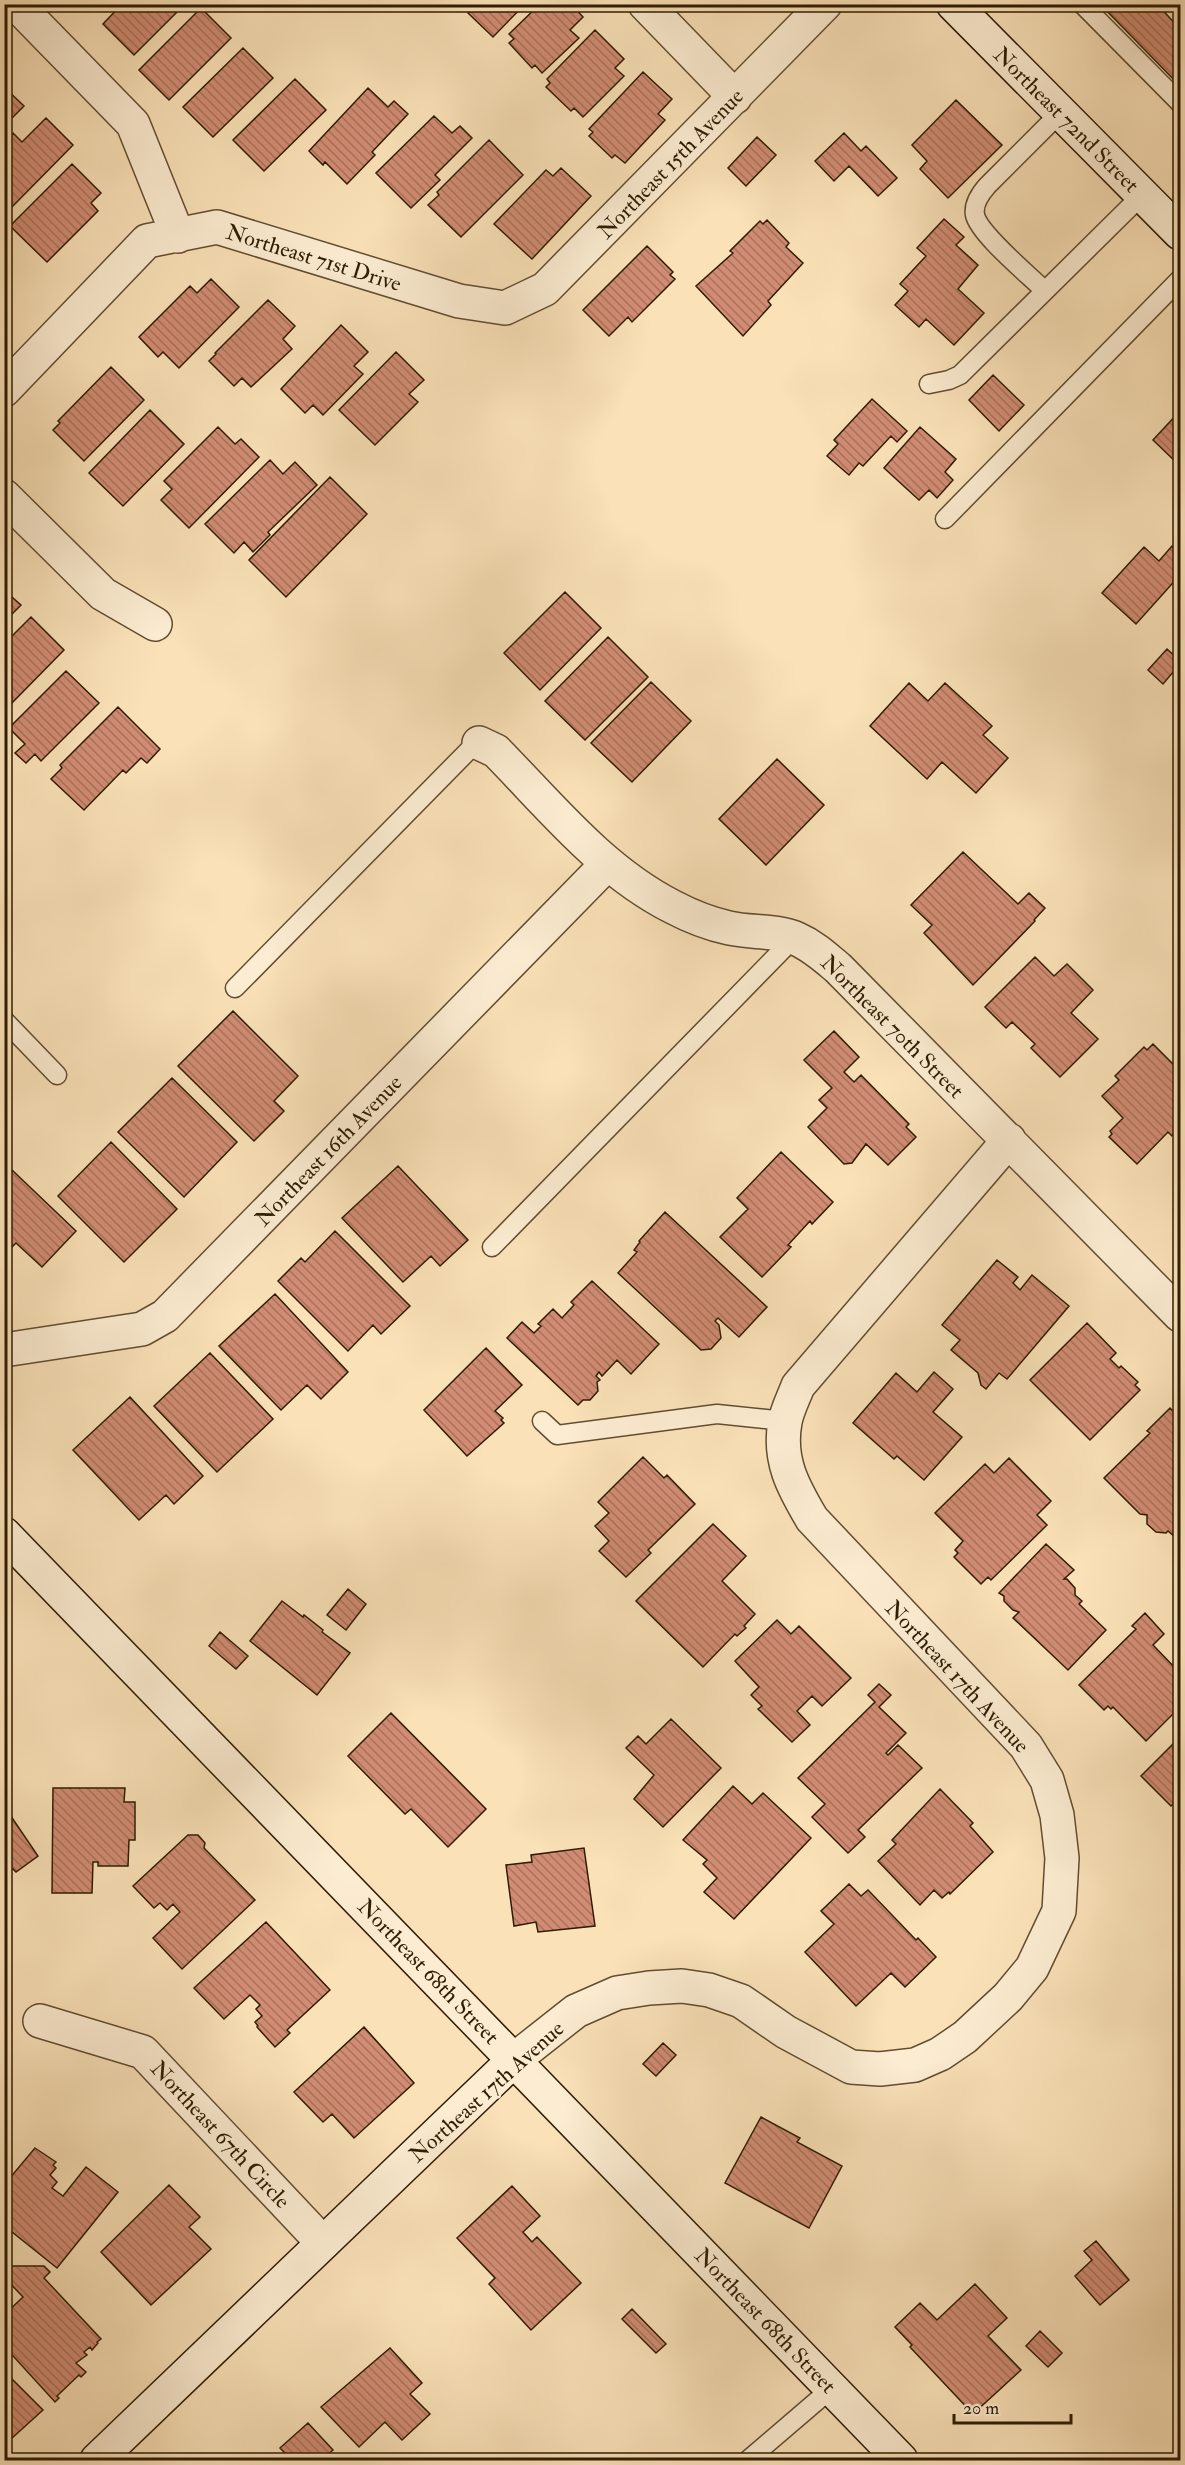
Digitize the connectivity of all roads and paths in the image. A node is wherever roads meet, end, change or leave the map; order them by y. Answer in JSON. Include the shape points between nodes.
{"nodes":[{"id":1,"x":16,"y":4,"type":"edge"},
{"id":2,"x":645,"y":4,"type":"edge"},
{"id":3,"x":825,"y":4,"type":"edge"},
{"id":4,"x":953,"y":4,"type":"edge"},
{"id":5,"x":1082,"y":4,"type":"edge"},
{"id":6,"x":735,"y":97,"type":"junction"},
{"id":7,"x":1180,"y":103,"type":"edge"},
{"id":8,"x":1060,"y":112,"type":"junction"},
{"id":9,"x":1142,"y":195,"type":"junction"},
{"id":10,"x":1180,"y":234,"type":"edge"},
{"id":11,"x":178,"y":236,"type":"junction"},
{"id":12,"x":1180,"y":279,"type":"edge"},
{"id":13,"x":1045,"y":291,"type":"junction"},
{"id":14,"x":505,"y":308,"type":"joint"},
{"id":15,"x":929,"y":384,"type":"dead end"},
{"id":16,"x":4,"y":390,"type":"edge"},
{"id":17,"x":4,"y":496,"type":"edge"},
{"id":18,"x":945,"y":519,"type":"dead end"},
{"id":19,"x":155,"y":624,"type":"dead end"},
{"id":20,"x":479,"y":743,"type":"joint"},
{"id":21,"x":607,"y":864,"type":"junction"},
{"id":22,"x":794,"y":938,"type":"junction"},
{"id":23,"x":236,"y":988,"type":"dead end"},
{"id":24,"x":4,"y":1020,"type":"edge"},
{"id":25,"x":57,"y":1075,"type":"dead end"},
{"id":26,"x":1009,"y":1140,"type":"junction"},
{"id":27,"x":492,"y":1248,"type":"dead end"},
{"id":28,"x":1180,"y":1315,"type":"edge"},
{"id":29,"x":4,"y":1350,"type":"edge"},
{"id":30,"x":542,"y":1421,"type":"dead end"},
{"id":31,"x":785,"y":1421,"type":"junction"},
{"id":32,"x":4,"y":1534,"type":"edge"},
{"id":33,"x":40,"y":2021,"type":"dead end"},
{"id":34,"x":514,"y":2059,"type":"junction"},
{"id":35,"x":323,"y":2242,"type":"junction"},
{"id":36,"x":832,"y":2388,"type":"junction"},
{"id":37,"x":97,"y":2460,"type":"edge"},
{"id":38,"x":748,"y":2460,"type":"edge"},
{"id":39,"x":901,"y":2460,"type":"edge"}],
"edges":[{"from":1,"to":11,"type":"street","via":[[133,124]]},
{"from":2,"to":6,"type":"street"},
{"from":3,"to":6,"type":"street","name":"Northeast 15th Avenue"},
{"from":4,"to":8,"type":"street","name":"Northeast 72nd Street"},
{"from":5,"to":7,"type":"lane"},
{"from":6,"to":14,"type":"street","name":"Northeast 15th Avenue","via":[[545,290]]},
{"from":8,"to":9,"type":"street","name":"Northeast 72nd Street"},
{"from":8,"to":13,"type":"lane","via":[[978,196],[975,215],[985,233]]},
{"from":9,"to":10,"type":"street","name":"Northeast 72nd Street"},
{"from":9,"to":13,"type":"lane"},
{"from":11,"to":14,"type":"street","name":"Northeast 71st Drive","via":[[217,227],[459,301]]},
{"from":11,"to":16,"type":"street","name":"Northeast 71st Drive","via":[[147,241]]},
{"from":12,"to":18,"type":"lane"},
{"from":13,"to":15,"type":"lane","via":[[960,375]]},
{"from":17,"to":19,"type":"street","via":[[103,594]]},
{"from":20,"to":21,"type":"street","name":"Northeast 70th Street","via":[[496,751]]},
{"from":20,"to":23,"type":"lane"},
{"from":21,"to":22,"type":"street","name":"Northeast 70th Street","via":[[642,890],[702,919],[729,928]]},
{"from":21,"to":29,"type":"street","name":"Northeast 16th Avenue","via":[[165,1316],[141,1329]]},
{"from":22,"to":26,"type":"street","name":"Northeast 70th Street","via":[[813,947],[838,968]]},
{"from":22,"to":27,"type":"lane"},
{"from":24,"to":25,"type":"lane"},
{"from":26,"to":28,"type":"street","name":"Northeast 70th Street"},
{"from":26,"to":31,"type":"street","name":"Northeast 17th Avenue","via":[[798,1386]]},
{"from":30,"to":31,"type":"lane","via":[[556,1435],[717,1414]]},
{"from":31,"to":34,"type":"street","name":"Northeast 17th Avenue","via":[[784,1454],[791,1484],[812,1519],[1026,1746],[1047,1780],[1057,1815],[1062,1858],[1059,1911],[1032,1968],[1008,1997],[965,2037],[915,2066],[851,2067],[786,2032],[741,2001],[709,1989],[682,1986],[617,1993],[576,2011]]},
{"from":32,"to":34,"type":"street","name":"Northeast 68th Street"},
{"from":33,"to":35,"type":"street","name":"Northeast 67th Circle","via":[[143,2052]]},
{"from":34,"to":35,"type":"street","name":"Northeast 17th Avenue"},
{"from":34,"to":36,"type":"street","name":"Northeast 68th Street"},
{"from":35,"to":37,"type":"street","name":"Northeast 17th Avenue"},
{"from":36,"to":38,"type":"lane"},
{"from":36,"to":39,"type":"street","name":"Northeast 68th Street"}]}
